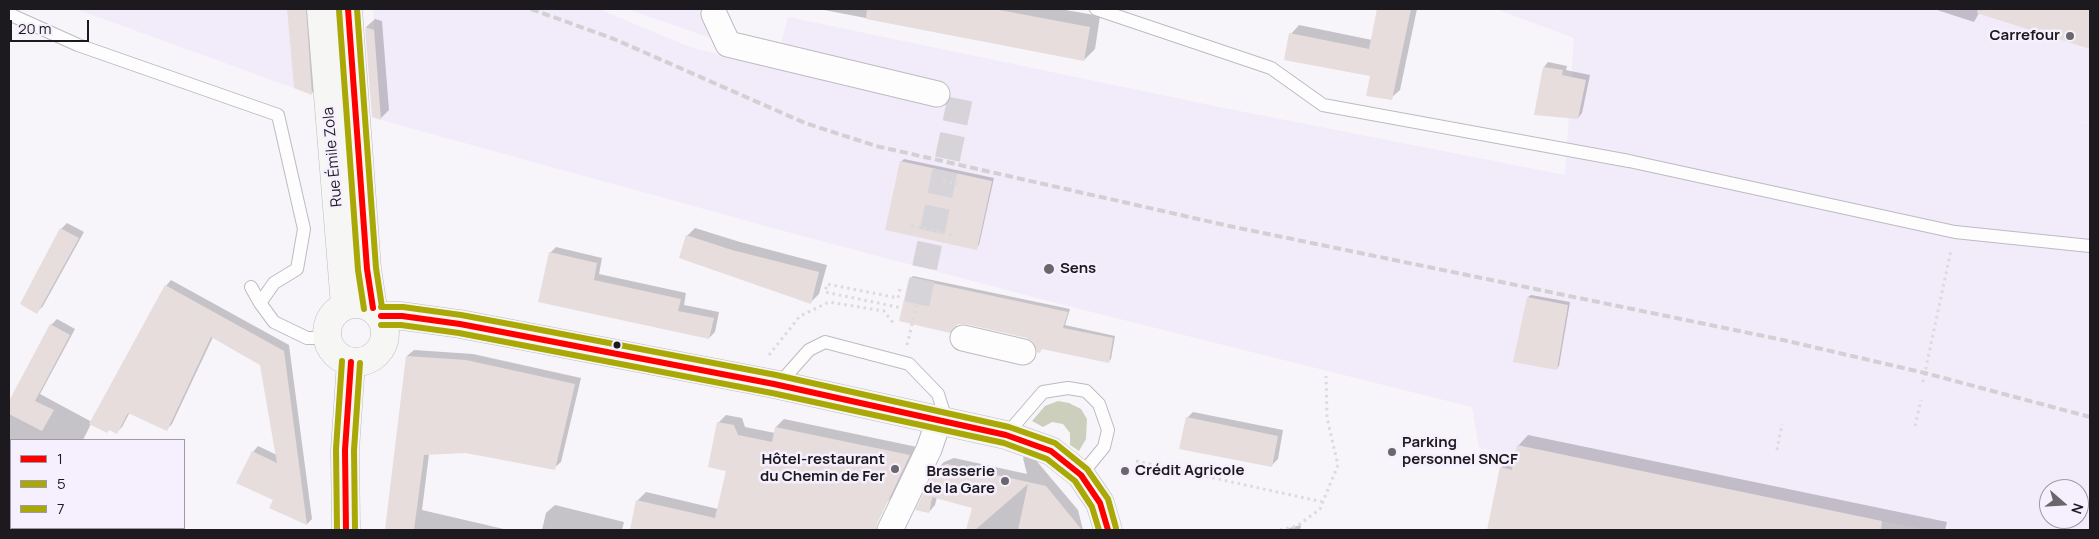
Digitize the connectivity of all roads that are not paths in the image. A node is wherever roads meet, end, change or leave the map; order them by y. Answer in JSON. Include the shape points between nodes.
{"nodes":[{"id":1,"x":321,"y":9,"type":"edge"},
{"id":2,"x":348,"y":9,"type":"edge"},
{"id":3,"x":1096,"y":9,"type":"edge"},
{"id":4,"x":9,"y":14,"type":"edge"},
{"id":5,"x":714,"y":14,"type":"dead end"},
{"id":6,"x":937,"y":94,"type":"dead end"},
{"id":7,"x":2090,"y":246,"type":"edge"},
{"id":8,"x":251,"y":287,"type":"dead end"},
{"id":9,"x":260,"y":303,"type":"junction"},
{"id":10,"x":345,"y":305,"type":"junction"},
{"id":11,"x":377,"y":312,"type":"junction"},
{"id":12,"x":327,"y":338,"type":"junction"},
{"id":13,"x":963,"y":338,"type":"dead end"},
{"id":14,"x":1022,"y":352,"type":"dead end"},
{"id":15,"x":351,"y":362,"type":"junction"},
{"id":16,"x":774,"y":384,"type":"junction"},
{"id":17,"x":941,"y":421,"type":"junction"},
{"id":18,"x":1006,"y":435,"type":"junction"},
{"id":19,"x":1081,"y":475,"type":"junction"},
{"id":20,"x":346,"y":530,"type":"edge"},
{"id":21,"x":890,"y":530,"type":"edge"},
{"id":22,"x":1108,"y":530,"type":"edge"}],
"edges":[{"from":1,"to":10,"type":"main road","name":"Rue Émile Zola"},
{"from":2,"to":11,"type":"main road","name":"Rue Émile Zola","via":[[367,269]]},
{"from":3,"to":7,"type":"lane","via":[[1270,68],[1323,104],[1629,161],[1955,232]]},
{"from":4,"to":9,"type":"lane","via":[[78,45],[278,115],[304,229],[297,269],[274,283]]},
{"from":5,"to":6,"type":"street","via":[[728,44]]},
{"from":8,"to":9,"type":"lane"},
{"from":9,"to":12,"type":"lane","via":[[274,322],[295,333],[307,338]]},
{"from":10,"to":11,"type":"main road","via":[[364,304]]},
{"from":10,"to":12,"type":"main road","via":[[329,322]]},
{"from":11,"to":15,"type":"main road","via":[[386,336],[383,345],[370,359]]},
{"from":11,"to":16,"type":"main road","via":[[460,324]]},
{"from":12,"to":15,"type":"main road","via":[[333,350]]},
{"from":13,"to":14,"type":"street"},
{"from":15,"to":20,"type":"main road","via":[[345,450]]},
{"from":16,"to":17,"type":"main road"},
{"from":16,"to":17,"type":"lane","via":[[786,376],[809,350],[825,342],[909,364],[938,394],[943,410]]},
{"from":17,"to":18,"type":"main road"},
{"from":17,"to":21,"type":"street"},
{"from":18,"to":19,"type":"main road","via":[[1051,451]]},
{"from":18,"to":19,"type":"lane","via":[[1043,392],[1068,388],[1086,392],[1099,404],[1108,430],[1104,448]]},
{"from":19,"to":22,"type":"main road","via":[[1100,503]]}]}
